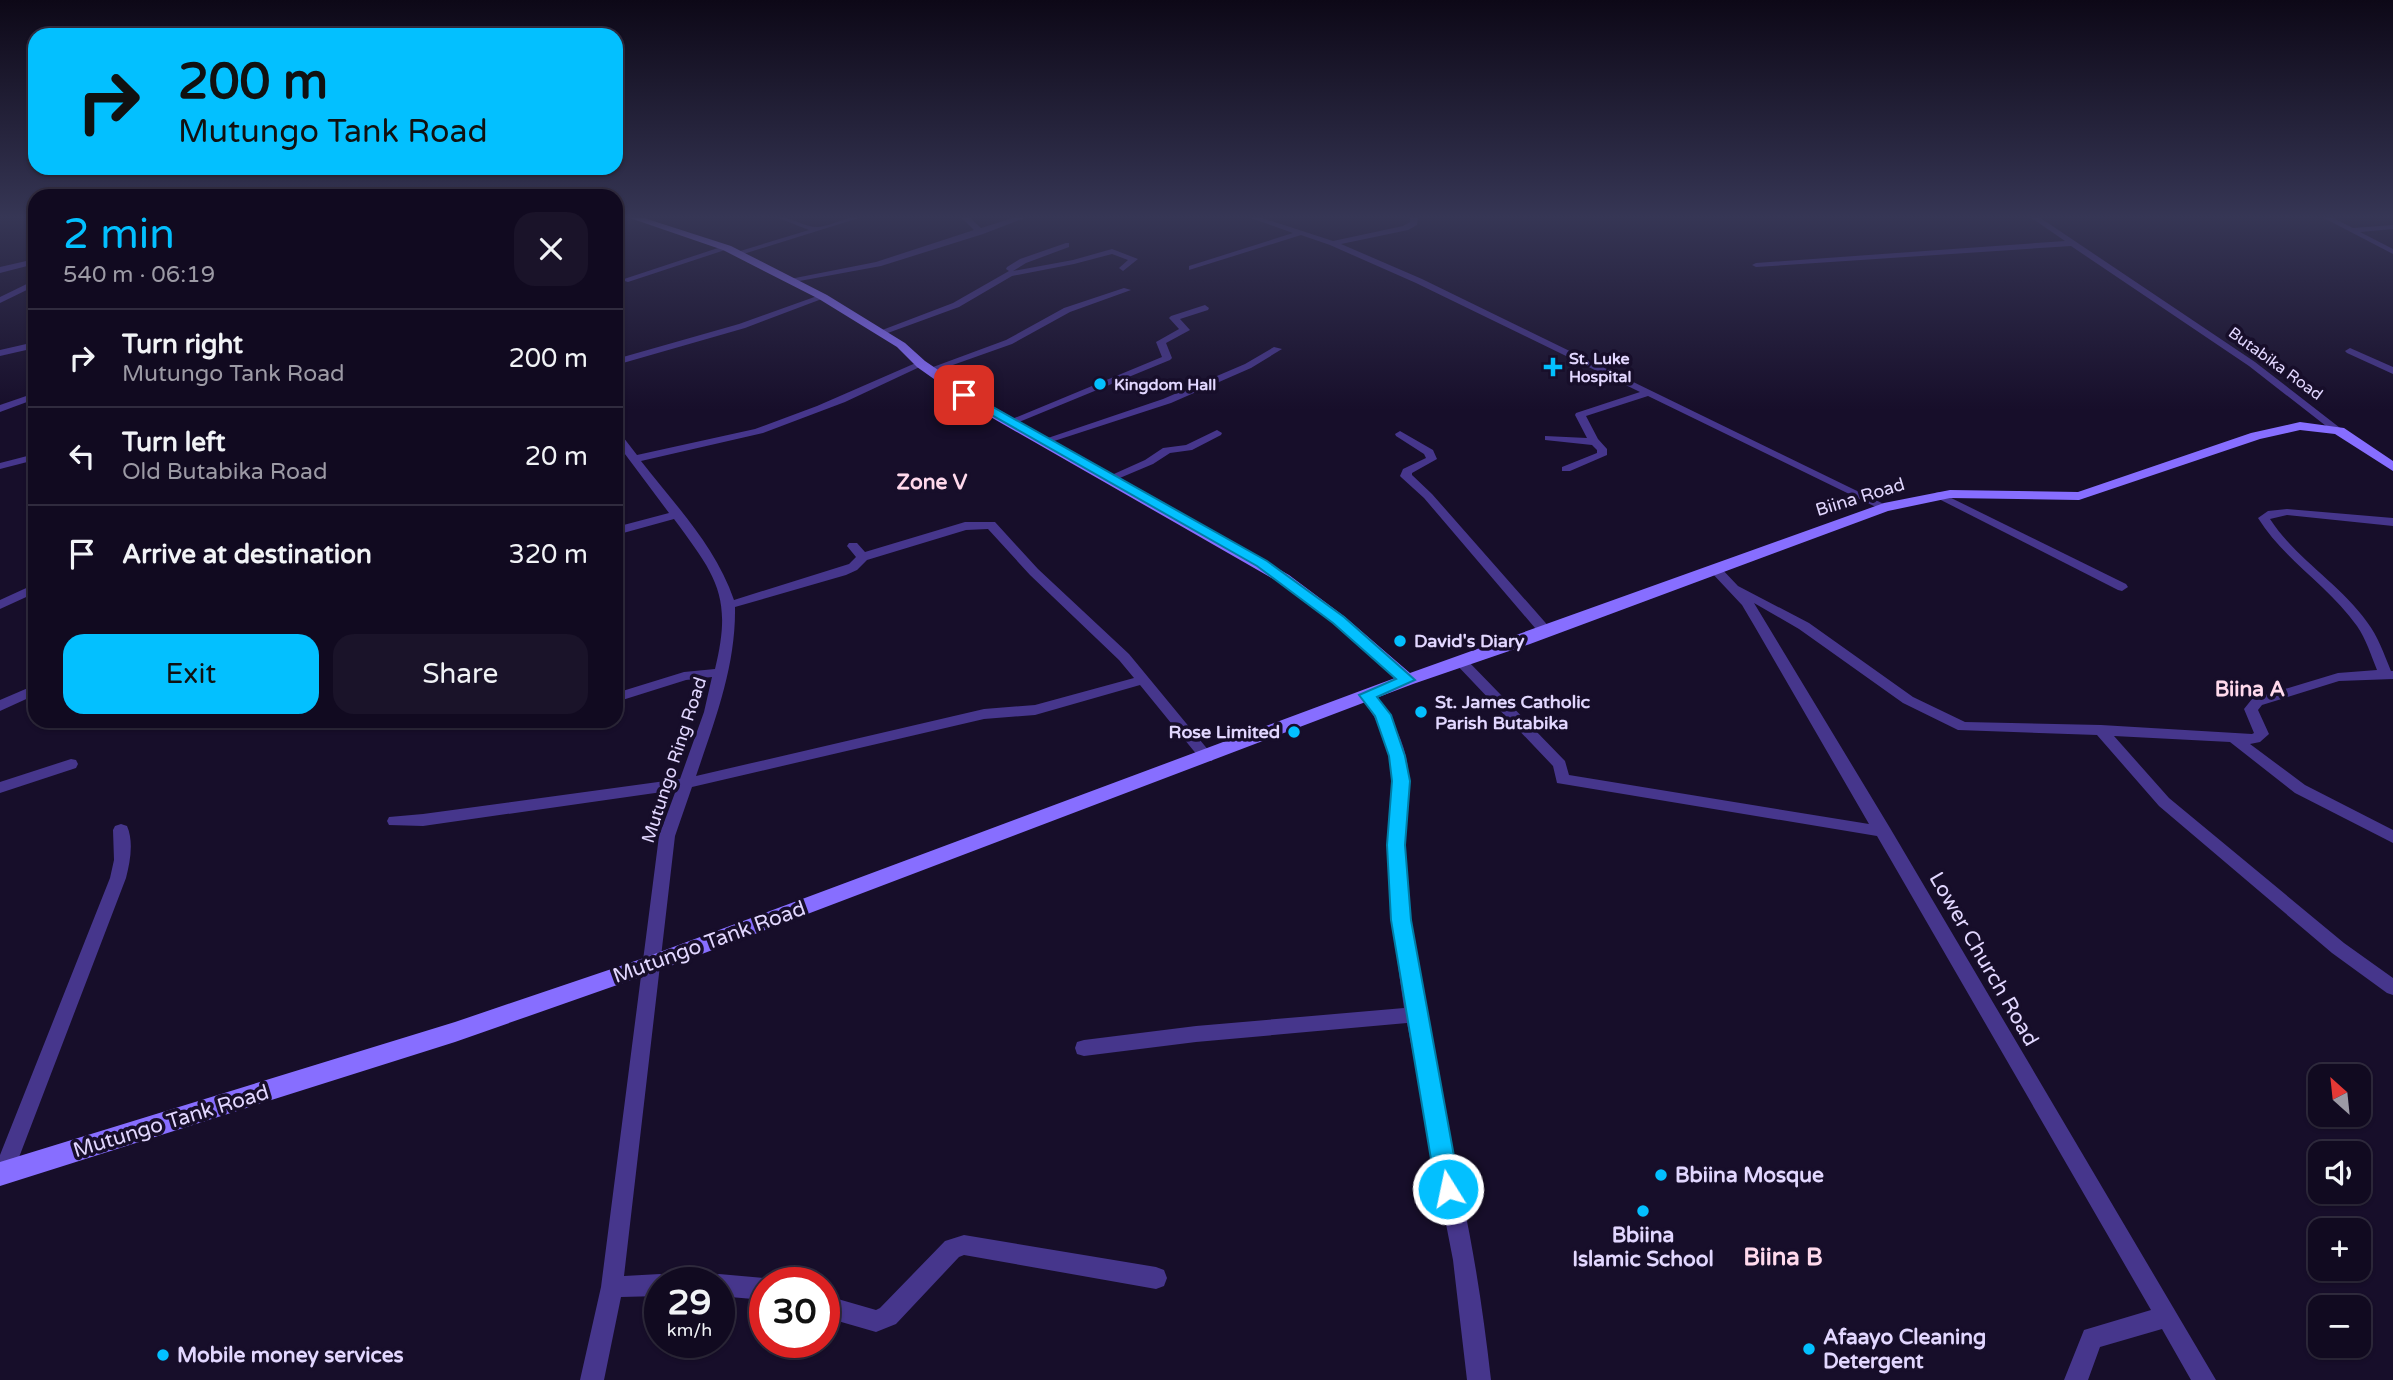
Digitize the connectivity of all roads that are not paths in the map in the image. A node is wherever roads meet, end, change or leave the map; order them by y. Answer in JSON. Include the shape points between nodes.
{"nodes":[{"id":1,"x":798,"y":281,"type":"edge"},
{"id":2,"x":996,"y":281,"type":"edge"},
{"id":3,"x":1414,"y":281,"type":"edge"},
{"id":4,"x":2129,"y":281,"type":"edge"},
{"id":5,"x":28,"y":286,"type":"edge"},
{"id":6,"x":1127,"y":290,"type":"dead end"},
{"id":7,"x":823,"y":297,"type":"junction"},
{"id":8,"x":0,"y":300,"type":"edge"},
{"id":9,"x":1205,"y":308,"type":"dead end"},
{"id":10,"x":882,"y":332,"type":"junction"},
{"id":11,"x":28,"y":347,"type":"edge"},
{"id":12,"x":1277,"y":349,"type":"dead end"},
{"id":13,"x":2350,"y":351,"type":"dead end"},
{"id":14,"x":0,"y":353,"type":"edge"},
{"id":15,"x":623,"y":360,"type":"edge"},
{"id":16,"x":926,"y":367,"type":"junction"},
{"id":17,"x":2393,"y":371,"type":"edge"},
{"id":18,"x":1648,"y":393,"type":"junction"},
{"id":19,"x":28,"y":399,"type":"edge"},
{"id":20,"x":0,"y":408,"type":"edge"},
{"id":21,"x":1010,"y":422,"type":"junction"},
{"id":22,"x":2339,"y":431,"type":"junction"},
{"id":23,"x":1217,"y":433,"type":"dead end"},
{"id":24,"x":1400,"y":433,"type":"dead end"},
{"id":25,"x":1549,"y":438,"type":"dead end"},
{"id":26,"x":1044,"y":441,"type":"junction"},
{"id":27,"x":1595,"y":442,"type":"junction"},
{"id":28,"x":623,"y":444,"type":"edge"},
{"id":29,"x":28,"y":459,"type":"edge"},
{"id":30,"x":634,"y":459,"type":"junction"},
{"id":31,"x":2393,"y":466,"type":"edge"},
{"id":32,"x":0,"y":467,"type":"edge"},
{"id":33,"x":1566,"y":469,"type":"dead end"},
{"id":34,"x":1111,"y":478,"type":"junction"},
{"id":35,"x":1939,"y":495,"type":"junction"},
{"id":36,"x":1884,"y":507,"type":"junction"},
{"id":37,"x":678,"y":514,"type":"junction"},
{"id":38,"x":2393,"y":522,"type":"edge"},
{"id":39,"x":623,"y":529,"type":"edge"},
{"id":40,"x":853,"y":546,"type":"dead end"},
{"id":41,"x":863,"y":557,"type":"junction"},
{"id":42,"x":1715,"y":569,"type":"junction"},
{"id":43,"x":1732,"y":586,"type":"junction"},
{"id":44,"x":2122,"y":587,"type":"dead end"},
{"id":45,"x":28,"y":591,"type":"edge"},
{"id":46,"x":0,"y":605,"type":"edge"},
{"id":47,"x":729,"y":605,"type":"junction"},
{"id":48,"x":1546,"y":632,"type":"junction"},
{"id":49,"x":1461,"y":662,"type":"junction"},
{"id":50,"x":722,"y":672,"type":"junction"},
{"id":51,"x":2389,"y":675,"type":"edge"},
{"id":52,"x":1143,"y":680,"type":"junction"},
{"id":53,"x":1407,"y":680,"type":"junction"},
{"id":54,"x":28,"y":692,"type":"edge"},
{"id":55,"x":1367,"y":695,"type":"junction"},
{"id":56,"x":623,"y":696,"type":"edge"},
{"id":57,"x":0,"y":706,"type":"edge"},
{"id":58,"x":2101,"y":730,"type":"junction"},
{"id":59,"x":2236,"y":740,"type":"junction"},
{"id":60,"x":1207,"y":757,"type":"junction"},
{"id":61,"x":71,"y":764,"type":"dead end"},
{"id":62,"x":683,"y":784,"type":"junction"},
{"id":63,"x":0,"y":788,"type":"edge"},
{"id":64,"x":395,"y":821,"type":"dead end"},
{"id":65,"x":121,"y":830,"type":"dead end"},
{"id":66,"x":1884,"y":832,"type":"junction"},
{"id":67,"x":2393,"y":837,"type":"edge"},
{"id":68,"x":649,"y":965,"type":"junction"},
{"id":69,"x":2393,"y":988,"type":"edge"},
{"id":70,"x":1415,"y":1015,"type":"junction"},
{"id":71,"x":1084,"y":1048,"type":"dead end"},
{"id":72,"x":2,"y":1174,"type":"edge"},
{"id":73,"x":1156,"y":1278,"type":"dead end"},
{"id":74,"x":644,"y":1286,"type":"edge"},
{"id":75,"x":611,"y":1287,"type":"junction"},
{"id":76,"x":840,"y":1311,"type":"edge"},
{"id":77,"x":2166,"y":1317,"type":"junction"},
{"id":78,"x":592,"y":1380,"type":"edge"},
{"id":79,"x":1479,"y":1380,"type":"edge"},
{"id":80,"x":2076,"y":1380,"type":"edge"},
{"id":81,"x":2204,"y":1380,"type":"edge"}],
"edges":[{"from":1,"to":7,"type":"main road"},
{"from":2,"to":10,"type":"street","via":[[947,310]]},
{"from":3,"to":18,"type":"street"},
{"from":4,"to":22,"type":"street","name":"Butabika Road"},
{"from":5,"to":8,"type":"street"},
{"from":6,"to":16,"type":"street","via":[[1067,310],[1009,342]]},
{"from":7,"to":10,"type":"main road"},
{"from":7,"to":15,"type":"street"},
{"from":9,"to":21,"type":"street","via":[[1174,318],[1185,330],[1161,342],[1167,358]]},
{"from":10,"to":16,"type":"main road"},
{"from":11,"to":14,"type":"street"},
{"from":12,"to":26,"type":"street","via":[[1167,401]]},
{"from":13,"to":17,"type":"street"},
{"from":16,"to":21,"type":"main road"},
{"from":16,"to":30,"type":"street","via":[[758,431]]},
{"from":18,"to":27,"type":"street","via":[[1580,415]]},
{"from":18,"to":36,"type":"street"},
{"from":19,"to":20,"type":"street"},
{"from":21,"to":26,"type":"main road"},
{"from":22,"to":31,"type":"main road","name":"Butabika Road"},
{"from":22,"to":35,"type":"main road","name":"Biina Road","via":[[2308,426],[2275,430],[2078,496]]},
{"from":23,"to":34,"type":"street","via":[[1188,448],[1167,450]]},
{"from":24,"to":48,"type":"street","via":[[1429,452],[1432,459],[1407,471],[1406,476]]},
{"from":25,"to":27,"type":"street"},
{"from":26,"to":34,"type":"main road"},
{"from":27,"to":33,"type":"street","via":[[1602,455]]},
{"from":28,"to":30,"type":"street","name":"Mutungo Ring Road"},
{"from":29,"to":32,"type":"street"},
{"from":30,"to":37,"type":"street","name":"Mutungo Ring Road"},
{"from":34,"to":53,"type":"main road","via":[[1283,578]]},
{"from":35,"to":36,"type":"main road","name":"Biina Road"},
{"from":35,"to":44,"type":"street"},
{"from":36,"to":42,"type":"main road","name":"Biina Road"},
{"from":37,"to":39,"type":"street"},
{"from":37,"to":47,"type":"street","name":"Mutungo Ring Road","via":[[707,555]]},
{"from":38,"to":51,"type":"street","via":[[2287,512],[2264,518],[2303,565],[2358,618]]},
{"from":40,"to":41,"type":"street"},
{"from":41,"to":47,"type":"street","via":[[842,572]]},
{"from":41,"to":52,"type":"street","via":[[965,526],[991,525],[1034,572],[1099,630]]},
{"from":42,"to":43,"type":"street","name":"Lower Church Road"},
{"from":42,"to":48,"type":"main road","name":"Biina Road"},
{"from":43,"to":58,"type":"street","via":[[1804,626],[1908,700],[1964,727]]},
{"from":43,"to":66,"type":"street","name":"Lower Church Road","via":[[1747,603]]},
{"from":45,"to":46,"type":"street"},
{"from":47,"to":50,"type":"street","name":"Mutungo Ring Road"},
{"from":48,"to":49,"type":"main road","name":"Biina Road"},
{"from":49,"to":53,"type":"main road","name":"Biina Road"},
{"from":49,"to":66,"type":"street","via":[[1560,765],[1562,779]]},
{"from":50,"to":56,"type":"street","via":[[684,676]]},
{"from":50,"to":62,"type":"street","name":"Mutungo Ring Road"},
{"from":51,"to":59,"type":"street","via":[[2338,677],[2257,702],[2251,709],[2262,734]]},
{"from":52,"to":60,"type":"street"},
{"from":52,"to":62,"type":"street","via":[[1035,710],[984,714]]},
{"from":53,"to":55,"type":"main road","name":"Mutungo Tank Road"},
{"from":54,"to":57,"type":"street"},
{"from":55,"to":60,"type":"main road","name":"Mutungo Tank Road"},
{"from":55,"to":70,"type":"street","via":[[1391,731],[1401,781],[1397,858]]},
{"from":58,"to":59,"type":"street"},
{"from":58,"to":69,"type":"street","via":[[2164,802],[2338,948]]},
{"from":59,"to":67,"type":"street","via":[[2300,789]]},
{"from":60,"to":68,"type":"main road","name":"Mutungo Tank Road"},
{"from":61,"to":63,"type":"street"},
{"from":62,"to":64,"type":"street"},
{"from":62,"to":68,"type":"street","name":"Mutungo Ring Road","via":[[667,836]]},
{"from":65,"to":72,"type":"street","via":[[125,854],[120,879]]},
{"from":66,"to":77,"type":"street","name":"Lower Church Road"},
{"from":68,"to":72,"type":"main road","name":"Mutungo Tank Road","via":[[455,1032]]},
{"from":68,"to":75,"type":"street","name":"Mutungo Ring Road"},
{"from":70,"to":71,"type":"street"},
{"from":70,"to":79,"type":"street","via":[[1467,1274]]},
{"from":73,"to":76,"type":"street","via":[[964,1245],[953,1248],[888,1316],[876,1321]]},
{"from":74,"to":75,"type":"street"},
{"from":75,"to":78,"type":"street","name":"Mutungo Ring Road"},
{"from":77,"to":80,"type":"street","via":[[2092,1338]]},
{"from":77,"to":81,"type":"street","name":"Lower Church Road"}]}
